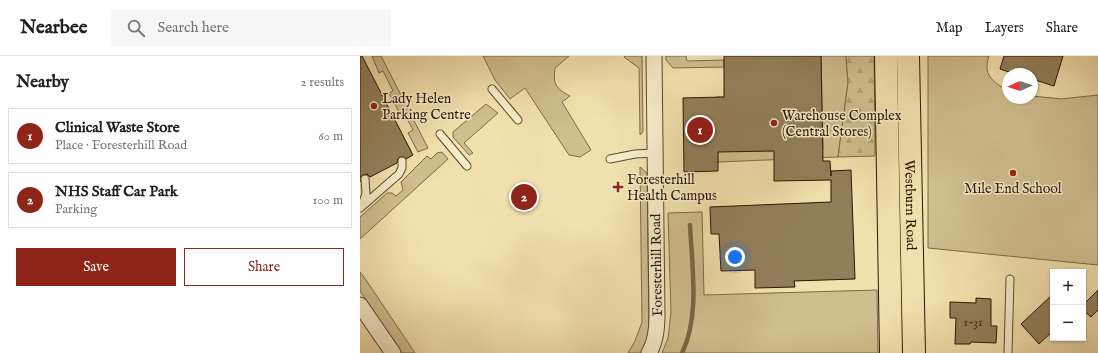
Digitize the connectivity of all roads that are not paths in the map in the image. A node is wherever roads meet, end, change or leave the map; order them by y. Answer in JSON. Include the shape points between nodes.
{"nodes":[{"id":1,"x":654,"y":56,"type":"edge"},
{"id":2,"x":886,"y":56,"type":"edge"},
{"id":3,"x":908,"y":56,"type":"edge"},
{"id":4,"x":492,"y":89,"type":"dead end"},
{"id":5,"x":518,"y":120,"type":"dead end"},
{"id":6,"x":440,"y":134,"type":"dead end"},
{"id":7,"x":655,"y":153,"type":"junction"},
{"id":8,"x":610,"y":159,"type":"dead end"},
{"id":9,"x":402,"y":161,"type":"dead end"},
{"id":10,"x":467,"y":166,"type":"dead end"},
{"id":11,"x":365,"y":179,"type":"dead end"},
{"id":12,"x":360,"y":207,"type":"edge"},
{"id":13,"x":1010,"y":279,"type":"dead end"},
{"id":14,"x":360,"y":305,"type":"edge"},
{"id":15,"x":393,"y":353,"type":"edge"},
{"id":16,"x":650,"y":353,"type":"edge"},
{"id":17,"x":891,"y":353,"type":"edge"},
{"id":18,"x":914,"y":353,"type":"edge"},
{"id":19,"x":1008,"y":353,"type":"edge"}],
"edges":[{"from":1,"to":7,"type":"street","name":"Foresterhill Road"},
{"from":2,"to":17,"type":"main road","name":"Westburn Road"},
{"from":3,"to":18,"type":"main road","name":"Westburn Road"},
{"from":4,"to":5,"type":"lane"},
{"from":6,"to":10,"type":"lane"},
{"from":7,"to":8,"type":"lane"},
{"from":7,"to":16,"type":"street","name":"Foresterhill Road","via":[[657,316],[656,333]]},
{"from":9,"to":12,"type":"lane","via":[[399,174]]},
{"from":11,"to":12,"type":"lane","via":[[366,194]]},
{"from":13,"to":19,"type":"lane"},
{"from":14,"to":15,"type":"street"}]}
